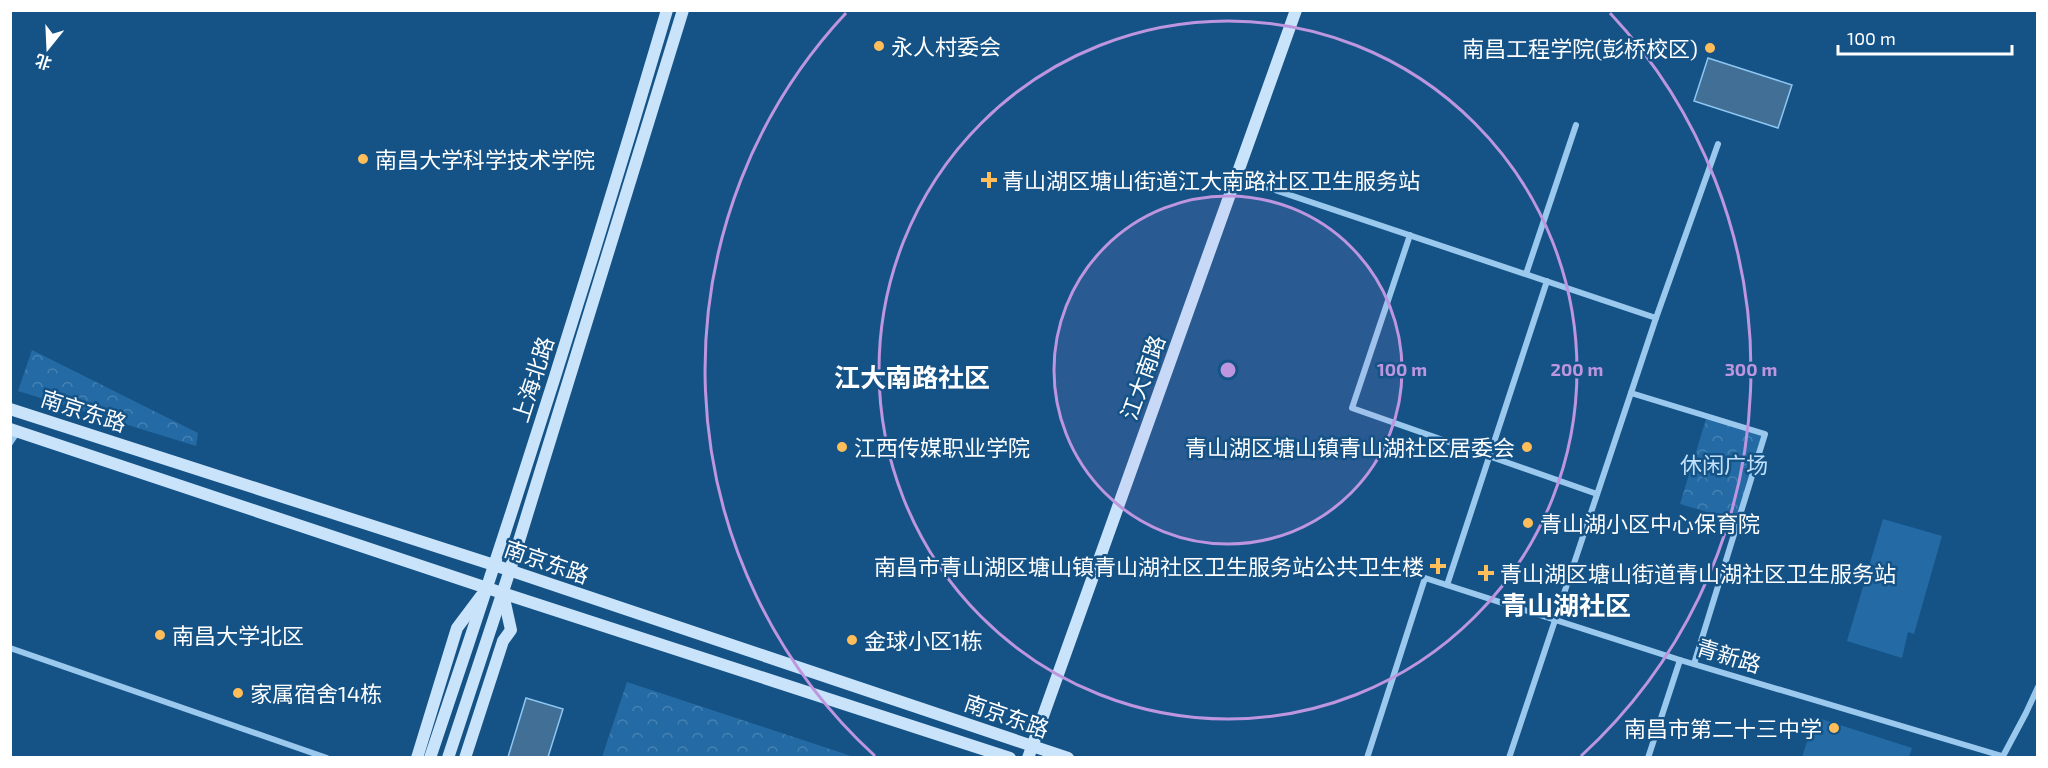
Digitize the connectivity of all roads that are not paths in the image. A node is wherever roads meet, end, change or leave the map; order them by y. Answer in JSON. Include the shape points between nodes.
{"nodes":[{"id":1,"x":667,"y":10,"type":"edge"},
{"id":2,"x":683,"y":10,"type":"edge"},
{"id":3,"x":1296,"y":10,"type":"edge"},
{"id":4,"x":1576,"y":125,"type":"dead end"},
{"id":5,"x":1718,"y":144,"type":"dead end"},
{"id":6,"x":1236,"y":177,"type":"junction"},
{"id":7,"x":1410,"y":235,"type":"junction"},
{"id":8,"x":1526,"y":274,"type":"junction"},
{"id":9,"x":1547,"y":282,"type":"junction"},
{"id":10,"x":1656,"y":318,"type":"junction"},
{"id":11,"x":1631,"y":393,"type":"junction"},
{"id":12,"x":10,"y":409,"type":"edge"},
{"id":13,"x":14,"y":430,"type":"edge"},
{"id":14,"x":10,"y":442,"type":"edge"},
{"id":15,"x":1490,"y":457,"type":"junction"},
{"id":16,"x":1597,"y":494,"type":"junction"},
{"id":17,"x":494,"y":565,"type":"junction"},
{"id":18,"x":510,"y":570,"type":"junction"},
{"id":19,"x":1447,"y":585,"type":"junction"},
{"id":20,"x":488,"y":588,"type":"junction"},
{"id":21,"x":503,"y":593,"type":"junction"},
{"id":22,"x":1555,"y":620,"type":"junction"},
{"id":23,"x":10,"y":648,"type":"edge"},
{"id":24,"x":1680,"y":660,"type":"junction"},
{"id":25,"x":1694,"y":664,"type":"junction"},
{"id":26,"x":2037,"y":687,"type":"edge"},
{"id":27,"x":1030,"y":752,"type":"edge"},
{"id":28,"x":2002,"y":757,"type":"edge"},
{"id":29,"x":327,"y":758,"type":"edge"},
{"id":30,"x":417,"y":758,"type":"edge"},
{"id":31,"x":430,"y":758,"type":"edge"},
{"id":32,"x":448,"y":758,"type":"edge"},
{"id":33,"x":465,"y":758,"type":"edge"},
{"id":34,"x":1010,"y":758,"type":"edge"},
{"id":35,"x":1068,"y":758,"type":"edge"},
{"id":36,"x":1367,"y":758,"type":"edge"},
{"id":37,"x":1509,"y":758,"type":"edge"},
{"id":38,"x":1648,"y":758,"type":"edge"}],
"edges":[{"from":1,"to":17,"type":"main road","name":"上海北路","via":[[597,247]]},
{"from":2,"to":18,"type":"main road","name":"上海北路"},
{"from":3,"to":6,"type":"main road","name":"江大南路"},
{"from":4,"to":8,"type":"street"},
{"from":5,"to":10,"type":"street"},
{"from":6,"to":7,"type":"street"},
{"from":6,"to":27,"type":"main road","name":"江大南路"},
{"from":7,"to":8,"type":"street"},
{"from":7,"to":15,"type":"street","via":[[1352,408]]},
{"from":8,"to":9,"type":"street"},
{"from":9,"to":10,"type":"street"},
{"from":9,"to":15,"type":"street"},
{"from":10,"to":11,"type":"street"},
{"from":11,"to":16,"type":"street"},
{"from":11,"to":25,"type":"street","via":[[1765,434]]},
{"from":12,"to":17,"type":"main road","name":"南京东路"},
{"from":13,"to":14,"type":"street"},
{"from":13,"to":20,"type":"main road","name":"南京东路"},
{"from":15,"to":16,"type":"street"},
{"from":15,"to":19,"type":"street"},
{"from":16,"to":22,"type":"street"},
{"from":17,"to":18,"type":"main road","name":"南京东路"},
{"from":17,"to":20,"type":"main road","name":"上海北路"},
{"from":18,"to":21,"type":"main road","name":"上海北路"},
{"from":18,"to":27,"type":"main road","name":"南京东路"},
{"from":19,"to":22,"type":"street","name":"青新路"},
{"from":19,"to":36,"type":"street","name":"青新路","via":[[1425,578]]},
{"from":20,"to":21,"type":"main road","name":"南京东路"},
{"from":20,"to":30,"type":"main road","via":[[457,628]]},
{"from":20,"to":31,"type":"main road","name":"上海北路"},
{"from":21,"to":32,"type":"main road","name":"上海北路"},
{"from":21,"to":33,"type":"main road","via":[[511,630],[503,641]]},
{"from":21,"to":34,"type":"main road","name":"南京东路"},
{"from":22,"to":24,"type":"street","name":"青新路"},
{"from":22,"to":37,"type":"street"},
{"from":23,"to":29,"type":"street"},
{"from":24,"to":25,"type":"street","name":"青新路"},
{"from":24,"to":38,"type":"street"},
{"from":25,"to":28,"type":"street","name":"青新路"},
{"from":26,"to":28,"type":"street"},
{"from":27,"to":35,"type":"main road","name":"南京东路"}]}
